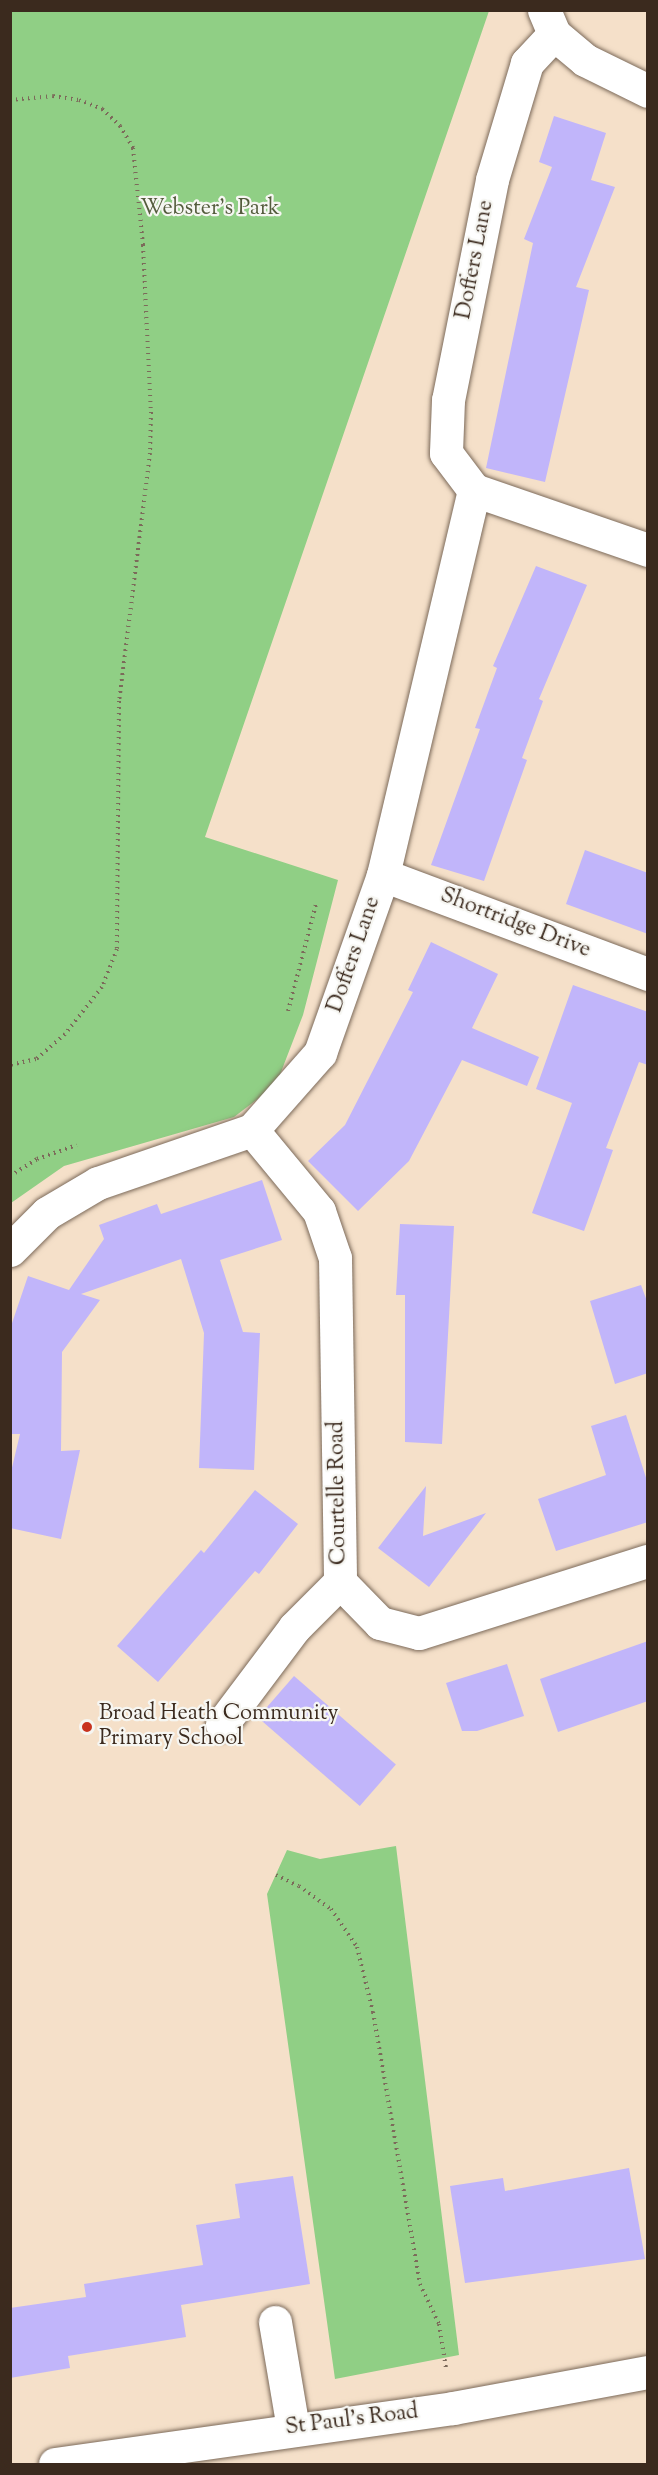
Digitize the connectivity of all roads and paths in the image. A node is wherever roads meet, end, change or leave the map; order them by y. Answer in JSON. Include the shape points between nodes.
{"nodes":[{"id":1,"x":549,"y":22,"type":"edge"},
{"id":2,"x":648,"y":91,"type":"edge"},
{"id":3,"x":10,"y":100,"type":"edge"},
{"id":4,"x":474,"y":490,"type":"junction"},
{"id":5,"x":648,"y":550,"type":"edge"},
{"id":6,"x":383,"y":875,"type":"junction"},
{"id":7,"x":316,"y":904,"type":"dead end"},
{"id":8,"x":648,"y":974,"type":"edge"},
{"id":9,"x":287,"y":1018,"type":"dead end"},
{"id":10,"x":10,"y":1065,"type":"edge"},
{"id":11,"x":252,"y":1130,"type":"junction"},
{"id":12,"x":86,"y":1142,"type":"dead end"},
{"id":13,"x":10,"y":1176,"type":"edge"},
{"id":14,"x":10,"y":1250,"type":"edge"},
{"id":15,"x":648,"y":1561,"type":"edge"},
{"id":16,"x":340,"y":1582,"type":"junction"},
{"id":17,"x":222,"y":1724,"type":"dead end"},
{"id":18,"x":276,"y":1875,"type":"dead end"},
{"id":19,"x":275,"y":2322,"type":"dead end"},
{"id":20,"x":648,"y":2372,"type":"edge"},
{"id":21,"x":453,"y":2408,"type":"junction"},
{"id":22,"x":293,"y":2428,"type":"junction"},
{"id":23,"x":189,"y":2454,"type":"edge"},
{"id":24,"x":55,"y":2464,"type":"edge"}],
"edges":[{"from":1,"to":2,"type":"street","via":[[585,60]]},
{"from":1,"to":4,"type":"street","name":"Doffers Lane","via":[[527,63],[492,180],[448,400],[446,453]]},
{"from":3,"to":10,"type":"path","via":[[53,96],[79,100],[102,109],[120,126],[133,148],[143,245],[151,412],[150,453],[119,701],[117,949],[102,987],[65,1034],[36,1059]]},
{"from":4,"to":5,"type":"street"},
{"from":4,"to":6,"type":"street","name":"Doffers Lane"},
{"from":6,"to":8,"type":"street","name":"Shortridge Drive"},
{"from":6,"to":11,"type":"street","name":"Doffers Lane","via":[[320,1053]]},
{"from":7,"to":9,"type":"path"},
{"from":11,"to":14,"type":"street","name":"Doffers Lane","via":[[98,1183],[47,1213]]},
{"from":11,"to":16,"type":"street","name":"Courtelle Road","via":[[319,1211],[335,1258]]},
{"from":12,"to":13,"type":"path","via":[[37,1159]]},
{"from":15,"to":16,"type":"street","name":"Courtelle Road","via":[[419,1633],[380,1623]]},
{"from":16,"to":17,"type":"street","via":[[294,1628]]},
{"from":18,"to":21,"type":"path","via":[[299,1886],[331,1910],[357,1947],[420,2284],[439,2324]]},
{"from":19,"to":22,"type":"street"},
{"from":20,"to":21,"type":"street","name":"St Paul's Road"},
{"from":21,"to":22,"type":"street","name":"St Paul's Road"},
{"from":22,"to":23,"type":"street","name":"St Paul's Road"},
{"from":23,"to":24,"type":"street","name":"St Paul's Road"}]}
